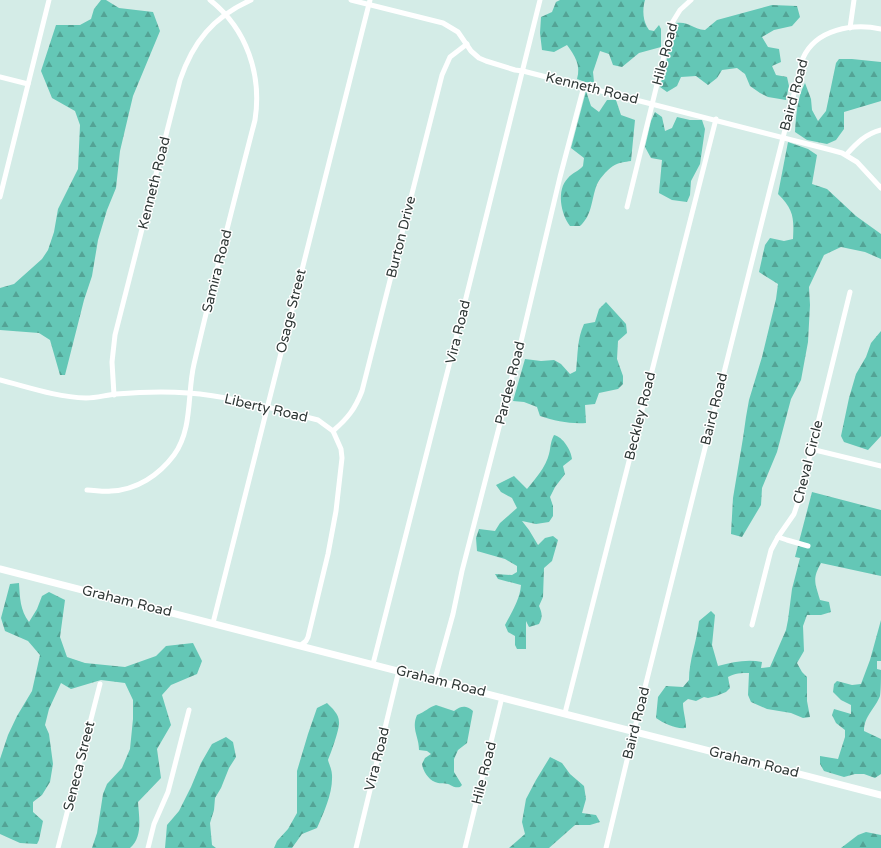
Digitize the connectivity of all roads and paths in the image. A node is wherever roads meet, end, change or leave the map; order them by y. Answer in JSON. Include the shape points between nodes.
{"nodes":[{"id":1,"x":49,"y":0,"type":"edge"},
{"id":2,"x":210,"y":0,"type":"edge"},
{"id":3,"x":251,"y":0,"type":"edge"},
{"id":4,"x":351,"y":0,"type":"edge"},
{"id":5,"x":540,"y":0,"type":"edge"},
{"id":6,"x":691,"y":0,"type":"edge"},
{"id":7,"x":854,"y":0,"type":"edge"},
{"id":8,"x":369,"y":2,"type":"edge"},
{"id":9,"x":225,"y":14,"type":"junction"},
{"id":10,"x":850,"y":28,"type":"junction"},
{"id":11,"x":881,"y":29,"type":"edge"},
{"id":12,"x":467,"y":44,"type":"junction"},
{"id":13,"x":523,"y":70,"type":"junction"},
{"id":14,"x":0,"y":77,"type":"edge"},
{"id":15,"x":28,"y":84,"type":"junction"},
{"id":16,"x":584,"y":86,"type":"junction"},
{"id":17,"x":652,"y":103,"type":"junction"},
{"id":18,"x":716,"y":119,"type":"junction"},
{"id":19,"x":881,"y":130,"type":"edge"},
{"id":20,"x":782,"y":136,"type":"junction"},
{"id":21,"x":846,"y":155,"type":"junction"},
{"id":22,"x":881,"y":188,"type":"edge"},
{"id":23,"x":0,"y":197,"type":"edge"},
{"id":24,"x":627,"y":207,"type":"dead end"},
{"id":25,"x":850,"y":292,"type":"dead end"},
{"id":26,"x":0,"y":380,"type":"edge"},
{"id":27,"x":189,"y":393,"type":"junction"},
{"id":28,"x":114,"y":395,"type":"junction"},
{"id":29,"x":267,"y":407,"type":"junction"},
{"id":30,"x":333,"y":431,"type":"junction"},
{"id":31,"x":811,"y":449,"type":"junction"},
{"id":32,"x":881,"y":466,"type":"edge"},
{"id":33,"x":87,"y":490,"type":"dead end"},
{"id":34,"x":778,"y":536,"type":"junction"},
{"id":35,"x":808,"y":546,"type":"dead end"},
{"id":36,"x":0,"y":568,"type":"edge"},
{"id":37,"x":213,"y":623,"type":"junction"},
{"id":38,"x":752,"y":626,"type":"dead end"},
{"id":39,"x":301,"y":645,"type":"junction"},
{"id":40,"x":373,"y":664,"type":"junction"},
{"id":41,"x":399,"y":670,"type":"junction"},
{"id":42,"x":435,"y":680,"type":"junction"},
{"id":43,"x":100,"y":684,"type":"dead end"},
{"id":44,"x":502,"y":697,"type":"junction"},
{"id":45,"x":189,"y":710,"type":"dead end"},
{"id":46,"x":565,"y":713,"type":"junction"},
{"id":47,"x":634,"y":731,"type":"junction"},
{"id":48,"x":881,"y":795,"type":"edge"},
{"id":49,"x":58,"y":848,"type":"edge"},
{"id":50,"x":148,"y":848,"type":"edge"},
{"id":51,"x":356,"y":848,"type":"edge"},
{"id":52,"x":465,"y":848,"type":"edge"},
{"id":53,"x":606,"y":848,"type":"edge"}],
"edges":[{"from":1,"to":15,"type":"street"},
{"from":2,"to":9,"type":"street","name":"Samira Road"},
{"from":3,"to":9,"type":"street","name":"Kenneth Road"},
{"from":4,"to":8,"type":"street","name":"Kenneth Road"},
{"from":5,"to":13,"type":"street","name":"Vira Road"},
{"from":6,"to":17,"type":"street","name":"Hile Road","via":[[680,10],[672,23]]},
{"from":7,"to":10,"type":"street"},
{"from":8,"to":12,"type":"street","name":"Kenneth Road","via":[[443,23],[458,32]]},
{"from":8,"to":29,"type":"street","name":"Osage Street"},
{"from":9,"to":27,"type":"street","name":"Samira Road","via":[[242,38],[249,54],[256,81],[257,104]]},
{"from":9,"to":28,"type":"street","name":"Kenneth Road","via":[[209,28],[192,52],[176,91],[116,335],[112,362]]},
{"from":10,"to":11,"type":"street","name":"Baird Road"},
{"from":10,"to":20,"type":"street","name":"Baird Road","via":[[824,36],[810,45],[806,51]]},
{"from":12,"to":13,"type":"street","name":"Kenneth Road","via":[[475,55],[486,61]]},
{"from":12,"to":30,"type":"street","name":"Burton Drive","via":[[450,57],[442,75],[362,391],[353,411]]},
{"from":13,"to":16,"type":"street","name":"Kenneth Road"},
{"from":13,"to":40,"type":"street","name":"Vira Road"},
{"from":14,"to":15,"type":"street"},
{"from":15,"to":23,"type":"street"},
{"from":16,"to":17,"type":"street","name":"Kenneth Road"},
{"from":16,"to":42,"type":"street","name":"Pardee Road"},
{"from":17,"to":18,"type":"street","name":"Kenneth Road"},
{"from":17,"to":24,"type":"street","name":"Hile Road"},
{"from":18,"to":20,"type":"street","name":"Kenneth Road"},
{"from":18,"to":46,"type":"street","name":"Beckley Road"},
{"from":19,"to":21,"type":"street","via":[[861,139]]},
{"from":20,"to":21,"type":"street","name":"Kenneth Road"},
{"from":20,"to":47,"type":"street","name":"Baird Road"},
{"from":21,"to":22,"type":"street","name":"Kenneth Road","via":[[863,168]]},
{"from":25,"to":31,"type":"street","name":"Cheval Circle"},
{"from":26,"to":28,"type":"street","name":"Liberty Road","via":[[75,397]]},
{"from":27,"to":28,"type":"street","name":"Liberty Road"},
{"from":27,"to":29,"type":"street","name":"Liberty Road","via":[[224,397]]},
{"from":27,"to":33,"type":"street","name":"Samira Road","via":[[188,413],[182,439],[165,466],[149,479],[127,489]]},
{"from":29,"to":30,"type":"street","name":"Liberty Road","via":[[318,420]]},
{"from":29,"to":37,"type":"street","name":"Osage Street"},
{"from":30,"to":39,"type":"street","via":[[342,458],[336,511],[311,627],[306,641]]},
{"from":31,"to":32,"type":"street"},
{"from":31,"to":34,"type":"street","name":"Cheval Circle","via":[[796,508]]},
{"from":34,"to":35,"type":"street"},
{"from":34,"to":38,"type":"street","name":"Cheval Circle","via":[[771,550]]},
{"from":36,"to":37,"type":"main road","name":"Graham Road"},
{"from":37,"to":39,"type":"main road","name":"Graham Road"},
{"from":39,"to":40,"type":"main road","name":"Graham Road"},
{"from":40,"to":41,"type":"main road","name":"Graham Road"},
{"from":41,"to":42,"type":"main road","name":"Graham Road"},
{"from":41,"to":51,"type":"street","name":"Vira Road"},
{"from":42,"to":44,"type":"main road","name":"Graham Road"},
{"from":43,"to":49,"type":"street","name":"Seneca Street"},
{"from":44,"to":46,"type":"main road","name":"Graham Road"},
{"from":44,"to":52,"type":"street","name":"Hile Road"},
{"from":45,"to":50,"type":"street","via":[[168,792],[154,824]]},
{"from":46,"to":47,"type":"main road","name":"Graham Road"},
{"from":47,"to":48,"type":"main road","name":"Graham Road"},
{"from":47,"to":53,"type":"street","name":"Baird Road"}]}
